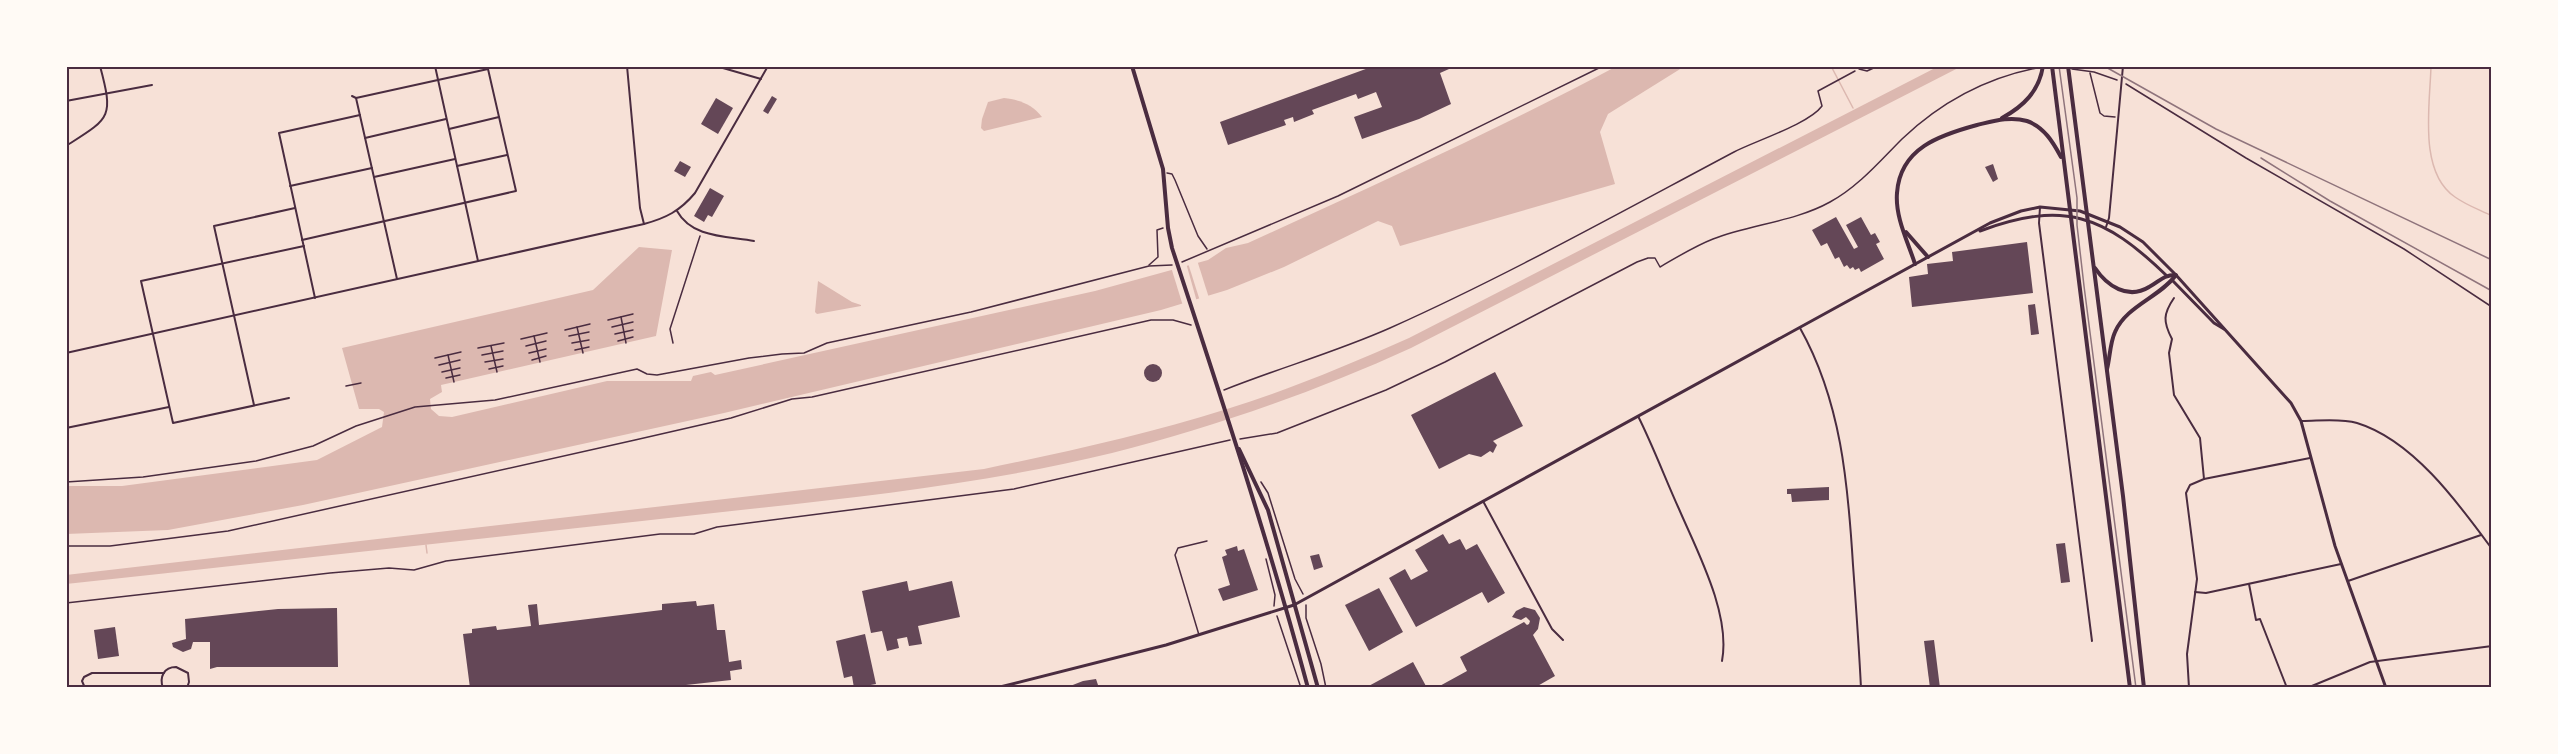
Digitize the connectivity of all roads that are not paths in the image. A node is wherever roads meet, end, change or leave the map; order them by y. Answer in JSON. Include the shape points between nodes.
{"nodes":[{"id":1,"x":100,"y":66,"type":"edge"},
{"id":2,"x":435,"y":66,"type":"edge"},
{"id":3,"x":627,"y":66,"type":"edge"},
{"id":4,"x":716,"y":66,"type":"edge"},
{"id":5,"x":768,"y":66,"type":"edge"},
{"id":6,"x":1132,"y":66,"type":"edge"},
{"id":7,"x":1878,"y":66,"type":"edge"},
{"id":8,"x":2043,"y":66,"type":"edge"},
{"id":9,"x":2052,"y":66,"type":"edge"},
{"id":10,"x":2068,"y":66,"type":"edge"},
{"id":11,"x":2123,"y":66,"type":"edge"},
{"id":12,"x":1859,"y":69,"type":"road end"},
{"id":13,"x":760,"y":79,"type":"junction"},
{"id":14,"x":438,"y":80,"type":"junction"},
{"id":15,"x":152,"y":85,"type":"dead end"},
{"id":16,"x":107,"y":93,"type":"junction"},
{"id":17,"x":352,"y":96,"type":"dead end"},
{"id":18,"x":356,"y":98,"type":"junction"},
{"id":19,"x":66,"y":101,"type":"edge"},
{"id":20,"x":360,"y":115,"type":"junction"},
{"id":21,"x":499,"y":117,"type":"junction"},
{"id":22,"x":446,"y":119,"type":"junction"},
{"id":23,"x":1999,"y":120,"type":"junction"},
{"id":24,"x":449,"y":129,"type":"junction"},
{"id":25,"x":365,"y":138,"type":"junction"},
{"id":26,"x":66,"y":146,"type":"edge"},
{"id":27,"x":507,"y":155,"type":"junction"},
{"id":28,"x":456,"y":159,"type":"junction"},
{"id":29,"x":2063,"y":162,"type":"junction"},
{"id":30,"x":457,"y":166,"type":"junction"},
{"id":31,"x":372,"y":168,"type":"junction"},
{"id":32,"x":374,"y":177,"type":"junction"},
{"id":33,"x":290,"y":186,"type":"junction"},
{"id":34,"x":465,"y":202,"type":"junction"},
{"id":35,"x":2040,"y":207,"type":"junction"},
{"id":36,"x":295,"y":208,"type":"junction"},
{"id":37,"x":677,"y":211,"type":"junction"},
{"id":38,"x":2040,"y":215,"type":"junction"},
{"id":39,"x":384,"y":221,"type":"junction"},
{"id":40,"x":2108,"y":221,"type":"junction"},
{"id":41,"x":644,"y":224,"type":"junction"},
{"id":42,"x":2106,"y":227,"type":"junction"},
{"id":43,"x":1904,"y":229,"type":"junction"},
{"id":44,"x":1970,"y":235,"type":"junction"},
{"id":45,"x":302,"y":240,"type":"junction"},
{"id":46,"x":754,"y":241,"type":"dead end"},
{"id":47,"x":304,"y":246,"type":"junction"},
{"id":48,"x":1928,"y":257,"type":"junction"},
{"id":49,"x":478,"y":261,"type":"junction"},
{"id":50,"x":222,"y":264,"type":"junction"},
{"id":51,"x":1915,"y":264,"type":"junction"},
{"id":52,"x":2093,"y":264,"type":"junction"},
{"id":53,"x":2166,"y":274,"type":"junction"},
{"id":54,"x":2176,"y":275,"type":"junction"},
{"id":55,"x":397,"y":279,"type":"junction"},
{"id":56,"x":2172,"y":280,"type":"junction"},
{"id":57,"x":315,"y":298,"type":"junction"},
{"id":58,"x":2174,"y":298,"type":"dead end"},
{"id":59,"x":234,"y":316,"type":"junction"},
{"id":60,"x":1800,"y":328,"type":"junction"},
{"id":61,"x":2228,"y":332,"type":"junction"},
{"id":62,"x":152,"y":334,"type":"junction"},
{"id":63,"x":66,"y":353,"type":"edge"},
{"id":64,"x":2106,"y":374,"type":"junction"},
{"id":65,"x":289,"y":398,"type":"dead end"},
{"id":66,"x":254,"y":405,"type":"junction"},
{"id":67,"x":169,"y":407,"type":"junction"},
{"id":68,"x":1638,"y":416,"type":"junction"},
{"id":69,"x":2301,"y":421,"type":"junction"},
{"id":70,"x":66,"y":428,"type":"edge"},
{"id":71,"x":1235,"y":441,"type":"junction"},
{"id":72,"x":2310,"y":458,"type":"junction"},
{"id":73,"x":2204,"y":478,"type":"junction"},
{"id":74,"x":1483,"y":501,"type":"junction"},
{"id":75,"x":2481,"y":534,"type":"junction"},
{"id":76,"x":1207,"y":541,"type":"dead end"},
{"id":77,"x":2492,"y":549,"type":"edge"},
{"id":78,"x":2342,"y":564,"type":"junction"},
{"id":79,"x":2348,"y":581,"type":"junction"},
{"id":80,"x":2249,"y":584,"type":"junction"},
{"id":81,"x":2195,"y":592,"type":"junction"},
{"id":82,"x":1294,"y":605,"type":"junction"},
{"id":83,"x":1286,"y":608,"type":"junction"},
{"id":84,"x":1199,"y":636,"type":"junction"},
{"id":85,"x":1563,"y":639,"type":"dead end"},
{"id":86,"x":2092,"y":641,"type":"dead end"},
{"id":87,"x":2492,"y":646,"type":"edge"},
{"id":88,"x":1722,"y":661,"type":"dead end"},
{"id":89,"x":2376,"y":661,"type":"junction"},
{"id":90,"x":164,"y":673,"type":"junction"},
{"id":91,"x":85,"y":688,"type":"edge"},
{"id":92,"x":163,"y":688,"type":"edge"},
{"id":93,"x":188,"y":688,"type":"edge"},
{"id":94,"x":996,"y":688,"type":"edge"},
{"id":95,"x":1308,"y":688,"type":"edge"},
{"id":96,"x":1318,"y":688,"type":"edge"},
{"id":97,"x":1861,"y":688,"type":"edge"},
{"id":98,"x":2130,"y":688,"type":"edge"},
{"id":99,"x":2144,"y":688,"type":"edge"},
{"id":100,"x":2189,"y":688,"type":"edge"},
{"id":101,"x":2287,"y":688,"type":"edge"},
{"id":102,"x":2307,"y":688,"type":"edge"},
{"id":103,"x":2386,"y":688,"type":"edge"}],
"edges":[{"from":1,"to":16,"type":"street"},
{"from":2,"to":14,"type":"street"},
{"from":3,"to":41,"type":"street"},
{"from":4,"to":13,"type":"street"},
{"from":5,"to":13,"type":"street"},
{"from":6,"to":71,"type":"main road","via":[[1163,174],[1168,228]]},
{"from":7,"to":12,"type":"lane","via":[[1867,71]]},
{"from":8,"to":23,"type":"main road","via":[[2027,102]]},
{"from":9,"to":29,"type":"main road"},
{"from":10,"to":52,"type":"main road"},
{"from":11,"to":40,"type":"street"},
{"from":13,"to":37,"type":"street","via":[[695,193]]},
{"from":14,"to":18,"type":"street"},
{"from":14,"to":21,"type":"street","via":[[488,69]]},
{"from":14,"to":22,"type":"street"},
{"from":15,"to":16,"type":"street"},
{"from":16,"to":19,"type":"street"},
{"from":16,"to":26,"type":"street","via":[[108,110],[103,120]]},
{"from":17,"to":18,"type":"street"},
{"from":18,"to":20,"type":"street"},
{"from":20,"to":25,"type":"street"},
{"from":20,"to":33,"type":"street","via":[[279,133]]},
{"from":21,"to":24,"type":"street"},
{"from":21,"to":27,"type":"street"},
{"from":22,"to":24,"type":"street"},
{"from":22,"to":25,"type":"street"},
{"from":23,"to":29,"type":"main road","via":[[2027,121],[2039,127]]},
{"from":23,"to":43,"type":"main road","via":[[1942,135],[1912,155],[1899,179],[1896,195]]},
{"from":24,"to":28,"type":"street"},
{"from":25,"to":31,"type":"street"},
{"from":27,"to":30,"type":"street"},
{"from":27,"to":34,"type":"street","via":[[516,191]]},
{"from":28,"to":30,"type":"street"},
{"from":28,"to":32,"type":"street"},
{"from":29,"to":98,"type":"main road"},
{"from":30,"to":34,"type":"street"},
{"from":31,"to":32,"type":"street"},
{"from":31,"to":33,"type":"street"},
{"from":32,"to":39,"type":"street"},
{"from":33,"to":36,"type":"street"},
{"from":34,"to":39,"type":"street"},
{"from":34,"to":49,"type":"street"},
{"from":35,"to":38,"type":"street"},
{"from":35,"to":40,"type":"street","via":[[2080,211]]},
{"from":35,"to":44,"type":"street","via":[[2014,213]]},
{"from":36,"to":45,"type":"street"},
{"from":36,"to":50,"type":"street","via":[[214,226]]},
{"from":37,"to":41,"type":"street"},
{"from":37,"to":46,"type":"street","via":[[687,225],[701,232]]},
{"from":38,"to":42,"type":"street","via":[[2081,218]]},
{"from":38,"to":44,"type":"street","via":[[2017,218]]},
{"from":38,"to":86,"type":"street"},
{"from":39,"to":45,"type":"street"},
{"from":39,"to":55,"type":"street"},
{"from":40,"to":42,"type":"street"},
{"from":40,"to":54,"type":"street","via":[[2143,242]]},
{"from":41,"to":49,"type":"street"},
{"from":42,"to":53,"type":"street","via":[[2131,242]]},
{"from":43,"to":48,"type":"main road"},
{"from":43,"to":51,"type":"main road"},
{"from":44,"to":48,"type":"street"},
{"from":45,"to":47,"type":"street"},
{"from":47,"to":50,"type":"street"},
{"from":47,"to":57,"type":"street"},
{"from":48,"to":51,"type":"street"},
{"from":49,"to":55,"type":"street"},
{"from":50,"to":59,"type":"street"},
{"from":50,"to":62,"type":"street","via":[[141,281]]},
{"from":51,"to":60,"type":"street"},
{"from":52,"to":53,"type":"main road","via":[[2108,284],[2128,292],[2149,288]]},
{"from":52,"to":64,"type":"main road"},
{"from":53,"to":54,"type":"main road"},
{"from":53,"to":56,"type":"street"},
{"from":54,"to":56,"type":"main road"},
{"from":54,"to":61,"type":"street"},
{"from":55,"to":57,"type":"street"},
{"from":56,"to":61,"type":"street"},
{"from":56,"to":64,"type":"main road","via":[[2127,315],[2118,327]]},
{"from":57,"to":59,"type":"street"},
{"from":58,"to":73,"type":"street","via":[[2165,326],[2172,339],[2169,353],[2173,387],[2177,403],[2200,438]]},
{"from":59,"to":62,"type":"street"},
{"from":59,"to":66,"type":"street"},
{"from":60,"to":68,"type":"street"},
{"from":60,"to":97,"type":"street","via":[[1820,370],[1841,441],[1851,523]]},
{"from":61,"to":69,"type":"street","via":[[2291,403]]},
{"from":62,"to":63,"type":"street"},
{"from":62,"to":67,"type":"street"},
{"from":64,"to":99,"type":"main road"},
{"from":65,"to":66,"type":"street"},
{"from":66,"to":67,"type":"street","via":[[173,423]]},
{"from":67,"to":70,"type":"street"},
{"from":68,"to":74,"type":"street"},
{"from":68,"to":88,"type":"street","via":[[1708,580],[1722,629]]},
{"from":69,"to":72,"type":"street"},
{"from":69,"to":75,"type":"street","via":[[2356,423],[2390,439],[2439,480]]},
{"from":71,"to":82,"type":"main road","via":[[1268,510]]},
{"from":71,"to":83,"type":"main road"},
{"from":72,"to":73,"type":"street"},
{"from":72,"to":78,"type":"street"},
{"from":73,"to":81,"type":"street","via":[[2190,484],[2186,493],[2197,579]]},
{"from":74,"to":82,"type":"street"},
{"from":74,"to":85,"type":"street","via":[[1552,629]]},
{"from":75,"to":77,"type":"street"},
{"from":75,"to":79,"type":"street"},
{"from":76,"to":84,"type":"lane","via":[[1178,548],[1174,555]]},
{"from":78,"to":79,"type":"street"},
{"from":78,"to":80,"type":"street"},
{"from":79,"to":89,"type":"street"},
{"from":80,"to":81,"type":"street"},
{"from":80,"to":101,"type":"street","via":[[2256,620],[2260,619]]},
{"from":81,"to":100,"type":"street","via":[[2187,654]]},
{"from":82,"to":83,"type":"street"},
{"from":82,"to":96,"type":"main road"},
{"from":83,"to":84,"type":"street"},
{"from":83,"to":95,"type":"main road"},
{"from":84,"to":94,"type":"street"},
{"from":87,"to":89,"type":"street"},
{"from":89,"to":102,"type":"street"},
{"from":89,"to":103,"type":"street"},
{"from":90,"to":91,"type":"street","via":[[92,672],[82,681]]},
{"from":90,"to":92,"type":"street"},
{"from":90,"to":93,"type":"street","via":[[172,667],[181,668],[189,678]]}]}
